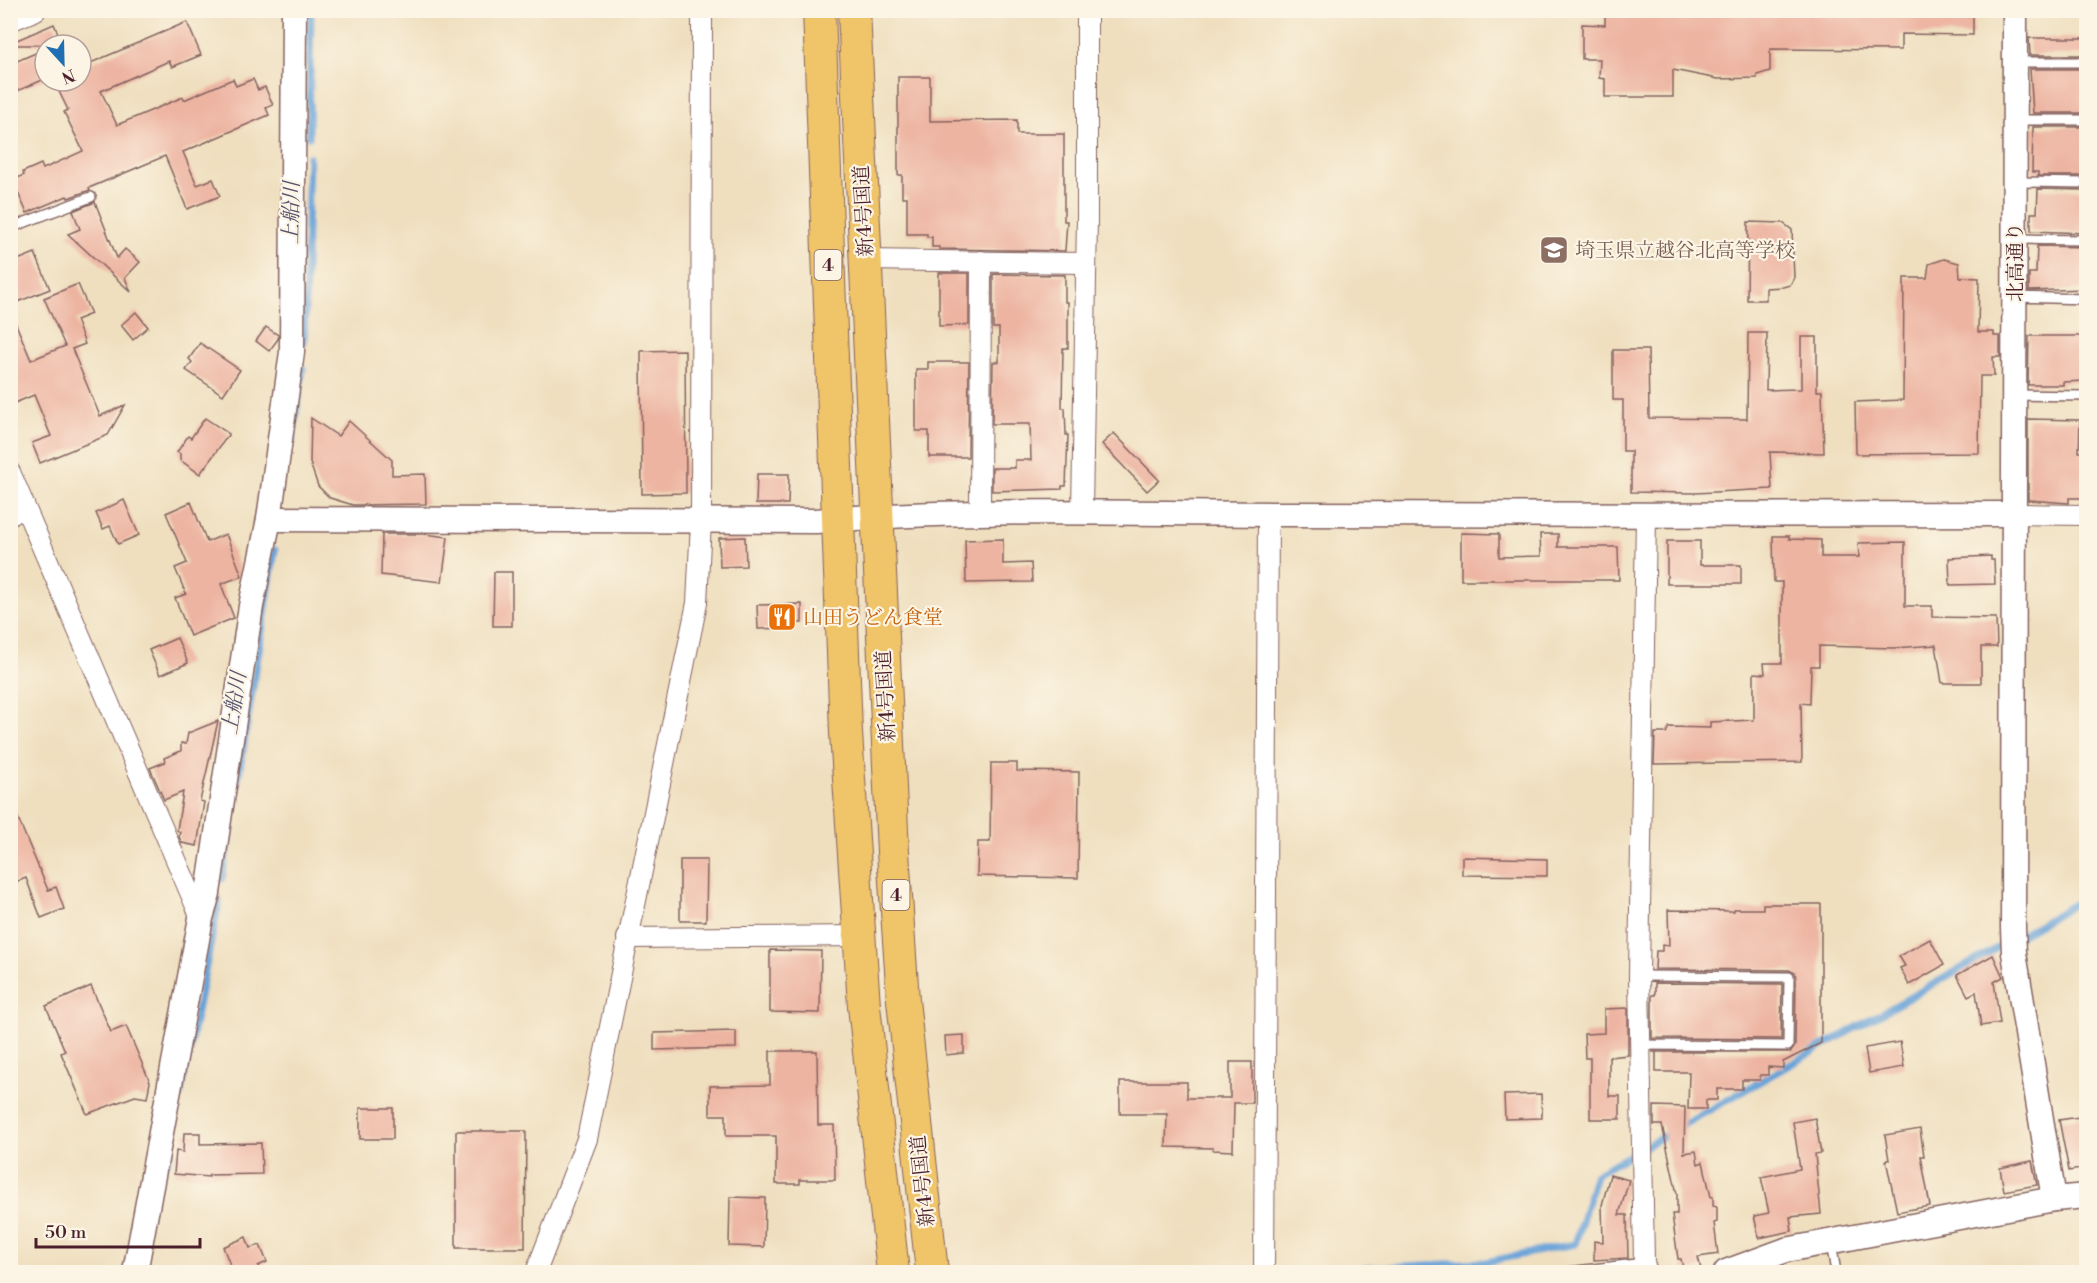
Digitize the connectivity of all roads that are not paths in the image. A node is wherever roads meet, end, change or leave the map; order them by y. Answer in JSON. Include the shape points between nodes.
{"nodes":[{"id":1,"x":36,"y":10,"type":"edge"},
{"id":2,"x":294,"y":10,"type":"edge"},
{"id":3,"x":702,"y":10,"type":"edge"},
{"id":4,"x":819,"y":10,"type":"edge"},
{"id":5,"x":854,"y":10,"type":"edge"},
{"id":6,"x":1087,"y":10,"type":"edge"},
{"id":7,"x":2015,"y":10,"type":"edge"},
{"id":8,"x":10,"y":21,"type":"edge"},
{"id":9,"x":2015,"y":62,"type":"junction"},
{"id":10,"x":2086,"y":62,"type":"edge"},
{"id":11,"x":2015,"y":120,"type":"junction"},
{"id":12,"x":2086,"y":120,"type":"edge"},
{"id":13,"x":2015,"y":182,"type":"junction"},
{"id":14,"x":2086,"y":183,"type":"edge"},
{"id":15,"x":91,"y":196,"type":"dead end"},
{"id":16,"x":10,"y":228,"type":"edge"},
{"id":17,"x":2015,"y":240,"type":"junction"},
{"id":18,"x":2086,"y":240,"type":"edge"},
{"id":19,"x":865,"y":260,"type":"junction"},
{"id":20,"x":981,"y":261,"type":"junction"},
{"id":21,"x":1085,"y":263,"type":"junction"},
{"id":22,"x":2014,"y":297,"type":"junction"},
{"id":23,"x":2086,"y":299,"type":"edge"},
{"id":24,"x":2014,"y":395,"type":"junction"},
{"id":25,"x":2086,"y":396,"type":"edge"},
{"id":26,"x":10,"y":472,"type":"edge"},
{"id":27,"x":1083,"y":511,"type":"junction"},
{"id":28,"x":980,"y":513,"type":"junction"},
{"id":29,"x":1268,"y":514,"type":"junction"},
{"id":30,"x":2014,"y":514,"type":"junction"},
{"id":31,"x":2086,"y":515,"type":"edge"},
{"id":32,"x":19,"y":516,"type":"edge"},
{"id":33,"x":877,"y":516,"type":"junction"},
{"id":34,"x":1646,"y":516,"type":"junction"},
{"id":35,"x":281,"y":519,"type":"junction"},
{"id":36,"x":837,"y":519,"type":"junction"},
{"id":37,"x":701,"y":521,"type":"junction"},
{"id":38,"x":201,"y":918,"type":"junction"},
{"id":39,"x":859,"y":936,"type":"junction"},
{"id":40,"x":627,"y":938,"type":"junction"},
{"id":41,"x":1639,"y":976,"type":"junction"},
{"id":42,"x":1639,"y":1045,"type":"junction"},
{"id":43,"x":2086,"y":1196,"type":"edge"},
{"id":44,"x":2054,"y":1199,"type":"junction"},
{"id":45,"x":1831,"y":1241,"type":"junction"},
{"id":46,"x":1645,"y":1268,"type":"edge"},
{"id":47,"x":135,"y":1272,"type":"edge"},
{"id":48,"x":537,"y":1272,"type":"edge"},
{"id":49,"x":893,"y":1272,"type":"edge"},
{"id":50,"x":932,"y":1272,"type":"edge"},
{"id":51,"x":1264,"y":1272,"type":"edge"},
{"id":52,"x":1568,"y":1272,"type":"edge"},
{"id":53,"x":1726,"y":1272,"type":"edge"},
{"id":54,"x":1836,"y":1272,"type":"edge"}],
"edges":[{"from":1,"to":8,"type":"street"},
{"from":2,"to":35,"type":"street","via":[[292,352]]},
{"from":3,"to":37,"type":"street"},
{"from":4,"to":36,"type":"highway","name":"新4号国道","number":"4"},
{"from":5,"to":19,"type":"highway","name":"新4号国道","number":"4"},
{"from":6,"to":21,"type":"street"},
{"from":7,"to":9,"type":"street","name":"北高通り"},
{"from":9,"to":10,"type":"lane"},
{"from":9,"to":11,"type":"street","name":"北高通り"},
{"from":11,"to":12,"type":"lane"},
{"from":11,"to":13,"type":"street","name":"北高通り"},
{"from":13,"to":14,"type":"lane"},
{"from":13,"to":17,"type":"street","name":"北高通り"},
{"from":15,"to":16,"type":"lane"},
{"from":17,"to":18,"type":"lane"},
{"from":17,"to":22,"type":"street","name":"北高通り"},
{"from":19,"to":20,"type":"street"},
{"from":19,"to":33,"type":"highway","name":"新4号国道","number":"4"},
{"from":20,"to":21,"type":"street"},
{"from":20,"to":28,"type":"street"},
{"from":21,"to":27,"type":"street"},
{"from":22,"to":23,"type":"lane"},
{"from":22,"to":24,"type":"street","name":"北高通り"},
{"from":24,"to":25,"type":"lane"},
{"from":24,"to":30,"type":"street","name":"北高通り"},
{"from":26,"to":32,"type":"street"},
{"from":27,"to":28,"type":"street"},
{"from":27,"to":29,"type":"street"},
{"from":28,"to":33,"type":"street"},
{"from":29,"to":34,"type":"street"},
{"from":29,"to":51,"type":"street"},
{"from":30,"to":31,"type":"street"},
{"from":30,"to":34,"type":"street"},
{"from":30,"to":44,"type":"street","name":"北高通り","via":[[2014,953]]},
{"from":32,"to":38,"type":"street"},
{"from":33,"to":36,"type":"street"},
{"from":33,"to":50,"type":"highway","name":"新4号国道","number":"4","via":[[903,1000]]},
{"from":34,"to":41,"type":"street"},
{"from":35,"to":37,"type":"street"},
{"from":35,"to":38,"type":"street","via":[[251,606]]},
{"from":36,"to":37,"type":"street"},
{"from":36,"to":39,"type":"highway","name":"新4号国道","number":"4"},
{"from":37,"to":40,"type":"street","via":[[697,603]]},
{"from":38,"to":47,"type":"street"},
{"from":39,"to":40,"type":"street"},
{"from":39,"to":49,"type":"highway","name":"新4号国道","number":"4"},
{"from":40,"to":48,"type":"street","via":[[587,1138]]},
{"from":41,"to":42,"type":"street"},
{"from":41,"to":42,"type":"lane","via":[[1789,977],[1788,1046]]},
{"from":42,"to":46,"type":"street"},
{"from":43,"to":44,"type":"street"},
{"from":44,"to":45,"type":"street"},
{"from":45,"to":53,"type":"street","via":[[1786,1250]]},
{"from":45,"to":54,"type":"lane"},
{"from":46,"to":52,"type":"lane"}]}
